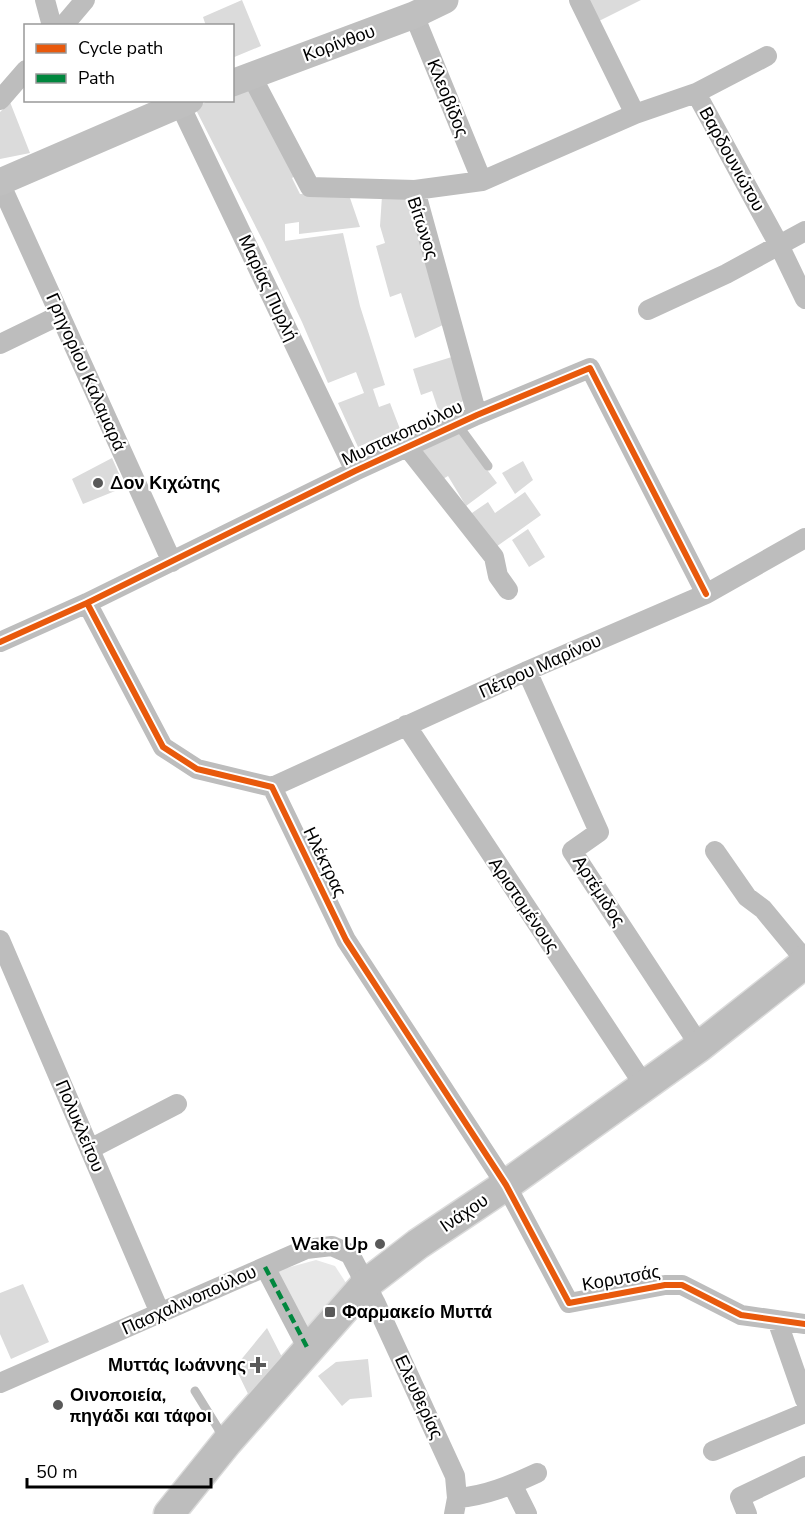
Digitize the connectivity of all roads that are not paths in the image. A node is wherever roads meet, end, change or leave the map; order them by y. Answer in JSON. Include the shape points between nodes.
{"nodes":[{"id":1,"x":45,"y":0,"type":"edge"},
{"id":2,"x":85,"y":0,"type":"edge"},
{"id":3,"x":445,"y":0,"type":"edge"},
{"id":4,"x":579,"y":0,"type":"edge"},
{"id":5,"x":414,"y":15,"type":"junction"},
{"id":6,"x":51,"y":24,"type":"edge"},
{"id":7,"x":65,"y":24,"type":"edge"},
{"id":8,"x":767,"y":56,"type":"dead end"},
{"id":9,"x":24,"y":72,"type":"edge"},
{"id":10,"x":242,"y":79,"type":"edge"},
{"id":11,"x":696,"y":93,"type":"junction"},
{"id":12,"x":0,"y":100,"type":"edge"},
{"id":13,"x":185,"y":103,"type":"edge"},
{"id":14,"x":635,"y":114,"type":"junction"},
{"id":15,"x":482,"y":181,"type":"junction"},
{"id":16,"x":0,"y":182,"type":"edge"},
{"id":17,"x":415,"y":190,"type":"junction"},
{"id":18,"x":805,"y":231,"type":"edge"},
{"id":19,"x":779,"y":246,"type":"junction"},
{"id":20,"x":805,"y":299,"type":"edge"},
{"id":21,"x":648,"y":310,"type":"dead end"},
{"id":22,"x":60,"y":315,"type":"junction"},
{"id":23,"x":0,"y":344,"type":"edge"},
{"id":24,"x":477,"y":415,"type":"junction"},
{"id":25,"x":458,"y":425,"type":"junction"},
{"id":26,"x":408,"y":448,"type":"junction"},
{"id":27,"x":488,"y":466,"type":"dead end"},
{"id":28,"x":355,"y":471,"type":"junction"},
{"id":29,"x":805,"y":538,"type":"edge"},
{"id":30,"x":172,"y":562,"type":"junction"},
{"id":31,"x":508,"y":590,"type":"dead end"},
{"id":32,"x":706,"y":594,"type":"junction"},
{"id":33,"x":87,"y":603,"type":"junction"},
{"id":34,"x":0,"y":642,"type":"edge"},
{"id":35,"x":527,"y":671,"type":"junction"},
{"id":36,"x":406,"y":725,"type":"junction"},
{"id":37,"x":272,"y":787,"type":"junction"},
{"id":38,"x":715,"y":851,"type":"dead end"},
{"id":39,"x":0,"y":940,"type":"edge"},
{"id":40,"x":805,"y":960,"type":"edge"},
{"id":41,"x":700,"y":1046,"type":"junction"},
{"id":42,"x":644,"y":1085,"type":"junction"},
{"id":43,"x":177,"y":1104,"type":"dead end"},
{"id":44,"x":90,"y":1149,"type":"junction"},
{"id":45,"x":506,"y":1185,"type":"junction"},
{"id":46,"x":265,"y":1267,"type":"junction"},
{"id":47,"x":366,"y":1284,"type":"junction"},
{"id":48,"x":160,"y":1313,"type":"junction"},
{"id":49,"x":777,"y":1320,"type":"junction"},
{"id":50,"x":805,"y":1324,"type":"edge"},
{"id":51,"x":308,"y":1348,"type":"junction"},
{"id":52,"x":0,"y":1383,"type":"edge"},
{"id":53,"x":195,"y":1391,"type":"dead end"},
{"id":54,"x":805,"y":1400,"type":"edge"},
{"id":55,"x":805,"y":1413,"type":"edge"},
{"id":56,"x":227,"y":1442,"type":"junction"},
{"id":57,"x":713,"y":1452,"type":"dead end"},
{"id":58,"x":805,"y":1466,"type":"edge"},
{"id":59,"x":537,"y":1473,"type":"dead end"},
{"id":60,"x":512,"y":1484,"type":"junction"},
{"id":61,"x":456,"y":1506,"type":"edge"},
{"id":62,"x":169,"y":1514,"type":"edge"},
{"id":63,"x":527,"y":1514,"type":"edge"},
{"id":64,"x":747,"y":1514,"type":"edge"}],
"edges":[{"from":1,"to":6,"type":"street"},
{"from":2,"to":7,"type":"street"},
{"from":3,"to":5,"type":"main road","name":"Κορίνθου"},
{"from":4,"to":14,"type":"street"},
{"from":5,"to":10,"type":"main road","name":"Κορίνθου"},
{"from":5,"to":15,"type":"street","name":"Κλεοβίδος"},
{"from":8,"to":11,"type":"street"},
{"from":9,"to":12,"type":"street"},
{"from":10,"to":17,"type":"street","name":"Βίτωνος","via":[[310,187]]},
{"from":11,"to":14,"type":"street","name":"Βαρδουνιώτου"},
{"from":11,"to":19,"type":"street","name":"Βαρδουνιώτου"},
{"from":13,"to":16,"type":"main road"},
{"from":13,"to":28,"type":"street","name":"Μαρίας Πυρλή"},
{"from":14,"to":15,"type":"street"},
{"from":15,"to":17,"type":"street"},
{"from":16,"to":22,"type":"street","name":"Γρηγορίου Καλαμαρά"},
{"from":17,"to":24,"type":"street","name":"Βίτωνος"},
{"from":18,"to":19,"type":"street"},
{"from":19,"to":20,"type":"street","name":"Βαρδουνιώτου"},
{"from":19,"to":21,"type":"street"},
{"from":22,"to":23,"type":"street"},
{"from":22,"to":30,"type":"street","name":"Γρηγορίου Καλαμαρά"},
{"from":24,"to":25,"type":"street","name":"Μυστακοπούλου"},
{"from":24,"to":32,"type":"street","name":"Μυστακοπούλου","via":[[590,368]]},
{"from":25,"to":26,"type":"street","name":"Μυστακοπούλου"},
{"from":25,"to":27,"type":"lane"},
{"from":26,"to":28,"type":"street","name":"Μυστακοπούλου"},
{"from":26,"to":31,"type":"street","via":[[494,557],[498,576]]},
{"from":28,"to":30,"type":"street","name":"Μυστακοπούλου"},
{"from":29,"to":32,"type":"street","name":"Πέτρου Μαρίνου"},
{"from":30,"to":33,"type":"street","name":"Μυστακοπούλου"},
{"from":32,"to":35,"type":"street","name":"Πέτρου Μαρίνου"},
{"from":33,"to":34,"type":"street","name":"Μυστακοπούλου"},
{"from":33,"to":37,"type":"street","via":[[164,747],[197,769]]},
{"from":35,"to":36,"type":"street","name":"Πέτρου Μαρίνου"},
{"from":35,"to":41,"type":"street","name":"Αρτέμιδος","via":[[599,832],[572,851]]},
{"from":36,"to":37,"type":"street","name":"Πέτρου Μαρίνου"},
{"from":36,"to":42,"type":"street","name":"Αριστομένους"},
{"from":37,"to":45,"type":"street","name":"Ηλέκτρας","via":[[346,940]]},
{"from":38,"to":40,"type":"street","via":[[747,897],[763,909]]},
{"from":39,"to":44,"type":"street","name":"Πολυκλείτου"},
{"from":40,"to":41,"type":"main road","name":"Ινάχου"},
{"from":41,"to":42,"type":"main road","name":"Ινάχου"},
{"from":42,"to":45,"type":"main road","name":"Ινάχου"},
{"from":43,"to":44,"type":"street"},
{"from":44,"to":48,"type":"street","name":"Πολυκλείτου"},
{"from":45,"to":47,"type":"main road","name":"Ινάχου"},
{"from":45,"to":49,"type":"street","name":"Κορυτσάς","via":[[569,1303],[682,1285],[741,1315]]},
{"from":46,"to":47,"type":"street","name":"Πασχαλινοπούλου","via":[[306,1249],[332,1246],[350,1254]]},
{"from":46,"to":48,"type":"street","name":"Πασχαλινοπούλου"},
{"from":46,"to":51,"type":"street"},
{"from":47,"to":51,"type":"main road","name":"Ινάχου"},
{"from":47,"to":61,"type":"street","name":"Ελευθερίας","via":[[455,1476]]},
{"from":48,"to":52,"type":"street","name":"Πασχαλινοπούλου"},
{"from":49,"to":50,"type":"street","name":"Κορυτσάς"},
{"from":49,"to":54,"type":"street"},
{"from":51,"to":56,"type":"main road","name":"Ινάχου"},
{"from":53,"to":56,"type":"lane"},
{"from":55,"to":57,"type":"street"},
{"from":56,"to":62,"type":"main road","name":"Ινάχου"},
{"from":58,"to":64,"type":"street","via":[[740,1497]]},
{"from":59,"to":60,"type":"street"},
{"from":60,"to":61,"type":"street"},
{"from":60,"to":63,"type":"street"}]}
